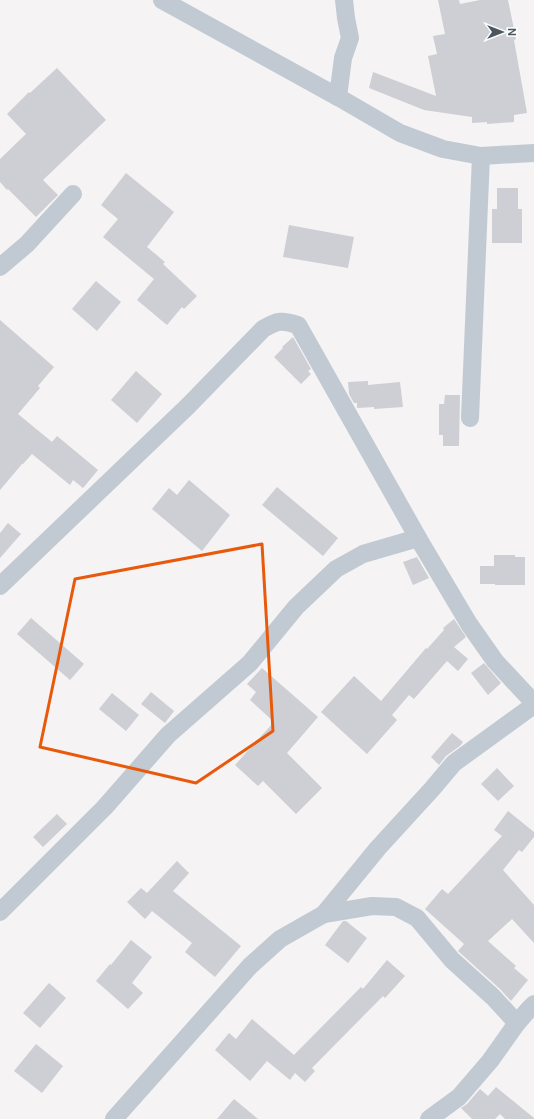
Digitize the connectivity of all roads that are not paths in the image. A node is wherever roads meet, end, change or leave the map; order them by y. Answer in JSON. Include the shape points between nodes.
{"nodes":[{"id":1,"x":162,"y":0,"type":"edge"},
{"id":2,"x":344,"y":0,"type":"edge"},
{"id":3,"x":338,"y":96,"type":"junction"},
{"id":4,"x":534,"y":153,"type":"edge"},
{"id":5,"x":481,"y":156,"type":"junction"},
{"id":6,"x":73,"y":194,"type":"dead end"},
{"id":7,"x":0,"y":267,"type":"edge"},
{"id":8,"x":470,"y":418,"type":"dead end"},
{"id":9,"x":418,"y":538,"type":"junction"},
{"id":10,"x":0,"y":586,"type":"edge"},
{"id":11,"x":534,"y":704,"type":"edge"},
{"id":12,"x":0,"y":912,"type":"edge"},
{"id":13,"x":324,"y":914,"type":"junction"},
{"id":14,"x":534,"y":1004,"type":"edge"},
{"id":15,"x":517,"y":1023,"type":"junction"},
{"id":16,"x":114,"y":1119,"type":"edge"},
{"id":17,"x":429,"y":1119,"type":"edge"}],
"edges":[{"from":1,"to":3,"type":"street"},
{"from":2,"to":3,"type":"street","via":[[350,38],[343,58]]},
{"from":3,"to":5,"type":"street","via":[[400,133],[443,149]]},
{"from":4,"to":5,"type":"street"},
{"from":5,"to":8,"type":"street"},
{"from":6,"to":7,"type":"street","via":[[28,244]]},
{"from":9,"to":10,"type":"street","via":[[298,325],[284,321],[273,323],[263,329],[188,406]]},
{"from":9,"to":11,"type":"street","via":[[486,649]]},
{"from":9,"to":12,"type":"street","via":[[363,554],[336,569],[296,607],[250,664],[168,735],[105,807]]},
{"from":11,"to":13,"type":"street","via":[[454,763],[378,848]]},
{"from":13,"to":15,"type":"street","via":[[372,906],[396,907],[417,918],[452,960]]},
{"from":13,"to":16,"type":"street","via":[[280,940],[250,966]]},
{"from":14,"to":15,"type":"street"},
{"from":15,"to":17,"type":"street","via":[[490,1061],[459,1097]]}]}
